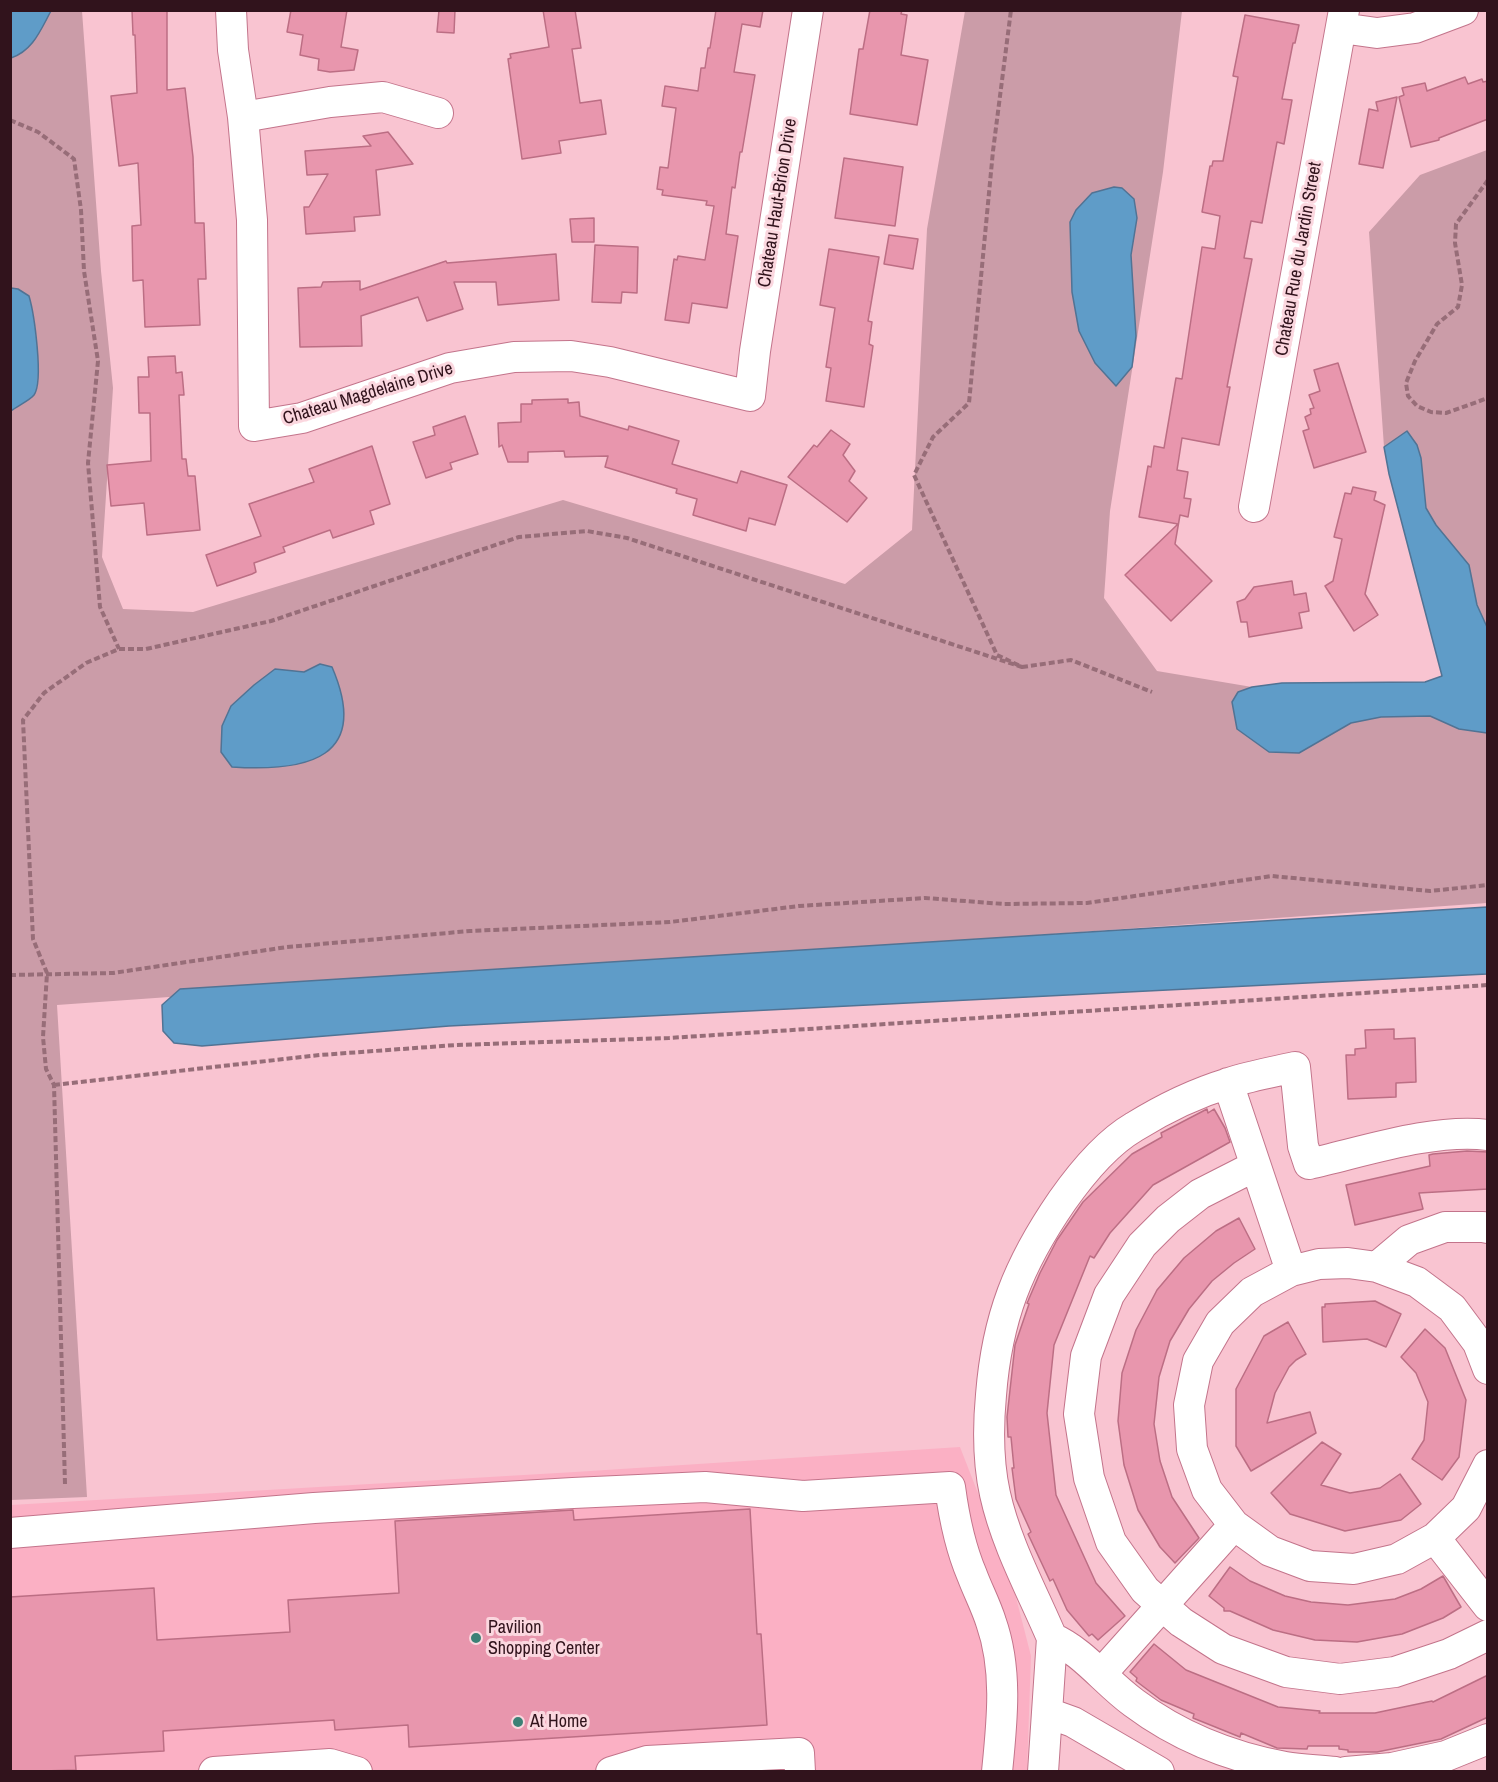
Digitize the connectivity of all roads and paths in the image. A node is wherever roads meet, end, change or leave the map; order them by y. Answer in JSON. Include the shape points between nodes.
{"nodes":[{"id":1,"x":231,"y":10,"type":"edge"},
{"id":2,"x":808,"y":10,"type":"edge"},
{"id":3,"x":1011,"y":10,"type":"edge"},
{"id":4,"x":1463,"y":10,"type":"edge"},
{"id":5,"x":1342,"y":19,"type":"edge"},
{"id":6,"x":438,"y":112,"type":"dead end"},
{"id":7,"x":243,"y":117,"type":"junction"},
{"id":8,"x":10,"y":120,"type":"edge"},
{"id":9,"x":1488,"y":180,"type":"edge"},
{"id":10,"x":750,"y":396,"type":"joint"},
{"id":11,"x":1488,"y":398,"type":"edge"},
{"id":12,"x":1254,"y":507,"type":"dead end"},
{"id":13,"x":119,"y":650,"type":"junction"},
{"id":14,"x":1022,"y":667,"type":"junction"},
{"id":15,"x":1152,"y":692,"type":"dead end"},
{"id":16,"x":1488,"y":885,"type":"edge"},
{"id":17,"x":47,"y":973,"type":"junction"},
{"id":18,"x":10,"y":975,"type":"edge"},
{"id":19,"x":1488,"y":985,"type":"edge"},
{"id":20,"x":1228,"y":1083,"type":"junction"},
{"id":21,"x":54,"y":1085,"type":"junction"},
{"id":22,"x":1488,"y":1135,"type":"edge"},
{"id":23,"x":1255,"y":1166,"type":"junction"},
{"id":24,"x":1488,"y":1228,"type":"edge"},
{"id":25,"x":1377,"y":1267,"type":"junction"},
{"id":26,"x":1291,"y":1271,"type":"junction"},
{"id":27,"x":1488,"y":1369,"type":"edge"},
{"id":28,"x":1488,"y":1465,"type":"edge"},
{"id":29,"x":65,"y":1484,"type":"dead end"},
{"id":30,"x":1234,"y":1526,"type":"junction"},
{"id":31,"x":10,"y":1533,"type":"edge"},
{"id":32,"x":1435,"y":1538,"type":"junction"},
{"id":33,"x":1162,"y":1605,"type":"junction"},
{"id":34,"x":1488,"y":1606,"type":"edge"},
{"id":35,"x":1488,"y":1635,"type":"edge"},
{"id":36,"x":1052,"y":1638,"type":"junction"},
{"id":37,"x":1101,"y":1674,"type":"junction"},
{"id":38,"x":1048,"y":1713,"type":"junction"},
{"id":39,"x":1488,"y":1739,"type":"edge"},
{"id":40,"x":223,"y":1771,"type":"edge"},
{"id":41,"x":357,"y":1772,"type":"edge"},
{"id":42,"x":611,"y":1772,"type":"edge"},
{"id":43,"x":801,"y":1772,"type":"edge"},
{"id":44,"x":997,"y":1772,"type":"edge"},
{"id":45,"x":1043,"y":1772,"type":"edge"},
{"id":46,"x":1159,"y":1772,"type":"edge"},
{"id":47,"x":1335,"y":1772,"type":"edge"},
{"id":48,"x":1346,"y":1772,"type":"edge"}],
"edges":[{"from":1,"to":7,"type":"street","name":"Chateau Magdelaine Drive"},
{"from":2,"to":10,"type":"street","name":"Chateau Haut-Brion Drive"},
{"from":3,"to":14,"type":"path","via":[[969,403],[933,437],[915,475],[997,655]]},
{"from":4,"to":5,"type":"street","via":[[1415,28],[1377,33]]},
{"from":5,"to":12,"type":"street","name":"Chateau Rue du Jardin Street"},
{"from":6,"to":7,"type":"street","via":[[383,97]]},
{"from":7,"to":10,"type":"street","name":"Chateau Magdelaine Drive","via":[[252,220],[254,426],[302,418],[450,368],[514,357],[570,356],[610,362]]},
{"from":8,"to":13,"type":"path","via":[[38,132],[74,159],[84,271],[98,361],[88,463],[100,607]]},
{"from":9,"to":11,"type":"path","via":[[1456,224],[1462,285],[1458,307],[1437,324],[1414,361],[1406,383],[1408,396],[1417,406],[1431,412],[1446,413]]},
{"from":13,"to":14,"type":"path","via":[[146,649],[271,621],[519,537],[587,531],[627,538]]},
{"from":13,"to":17,"type":"path","via":[[86,663],[44,693],[23,720],[33,939]]},
{"from":14,"to":15,"type":"path","via":[[1071,660]]},
{"from":16,"to":17,"type":"path","via":[[1430,891],[1272,876],[1087,903],[1004,904],[925,898],[800,906],[670,922],[470,931],[287,946],[113,973]]},
{"from":17,"to":18,"type":"path"},
{"from":17,"to":21,"type":"path","via":[[43,1036],[46,1069]]},
{"from":19,"to":21,"type":"path","via":[[669,1038],[456,1045],[320,1055]]},
{"from":20,"to":22,"type":"street","via":[[1295,1067],[1303,1146],[1309,1164],[1426,1137]]},
{"from":20,"to":23,"type":"street"},
{"from":20,"to":36,"type":"street","via":[[1185,1099],[1132,1128],[1075,1182],[1041,1231],[1002,1319],[989,1410],[995,1494],[1009,1541]]},
{"from":21,"to":29,"type":"path"},
{"from":23,"to":26,"type":"street"},
{"from":23,"to":33,"type":"street","via":[[1200,1194],[1142,1245],[1109,1295],[1086,1356],[1079,1414],[1089,1478],[1111,1542],[1145,1590]]},
{"from":24,"to":25,"type":"street","via":[[1445,1227],[1409,1240]]},
{"from":25,"to":26,"type":"street","via":[[1338,1263]]},
{"from":25,"to":27,"type":"street","via":[[1417,1282],[1452,1308],[1478,1343]]},
{"from":26,"to":30,"type":"street","via":[[1252,1292],[1220,1323],[1198,1361],[1188,1405],[1192,1449],[1199,1470],[1207,1490]]},
{"from":28,"to":32,"type":"street","via":[[1466,1508]]},
{"from":30,"to":32,"type":"street","via":[[1270,1551],[1310,1566],[1354,1569],[1397,1559]]},
{"from":30,"to":33,"type":"street"},
{"from":31,"to":44,"type":"street","via":[[314,1508],[705,1487],[803,1496],[950,1487],[954,1517],[970,1572],[992,1623],[1000,1662],[1003,1715]]},
{"from":32,"to":34,"type":"street"},
{"from":33,"to":35,"type":"street","via":[[1223,1649],[1286,1672],[1340,1679],[1395,1672]]},
{"from":33,"to":37,"type":"street"},
{"from":36,"to":37,"type":"street","via":[[1068,1644]]},
{"from":36,"to":38,"type":"street"},
{"from":37,"to":47,"type":"street","via":[[1134,1703],[1224,1752],[1287,1767]]},
{"from":38,"to":45,"type":"street"},
{"from":38,"to":46,"type":"street","via":[[1073,1722]]},
{"from":39,"to":48,"type":"street","via":[[1446,1756],[1392,1768]]},
{"from":40,"to":41,"type":"street","via":[[330,1764]]},
{"from":42,"to":43,"type":"street","via":[[647,1761],[799,1753]]}]}
